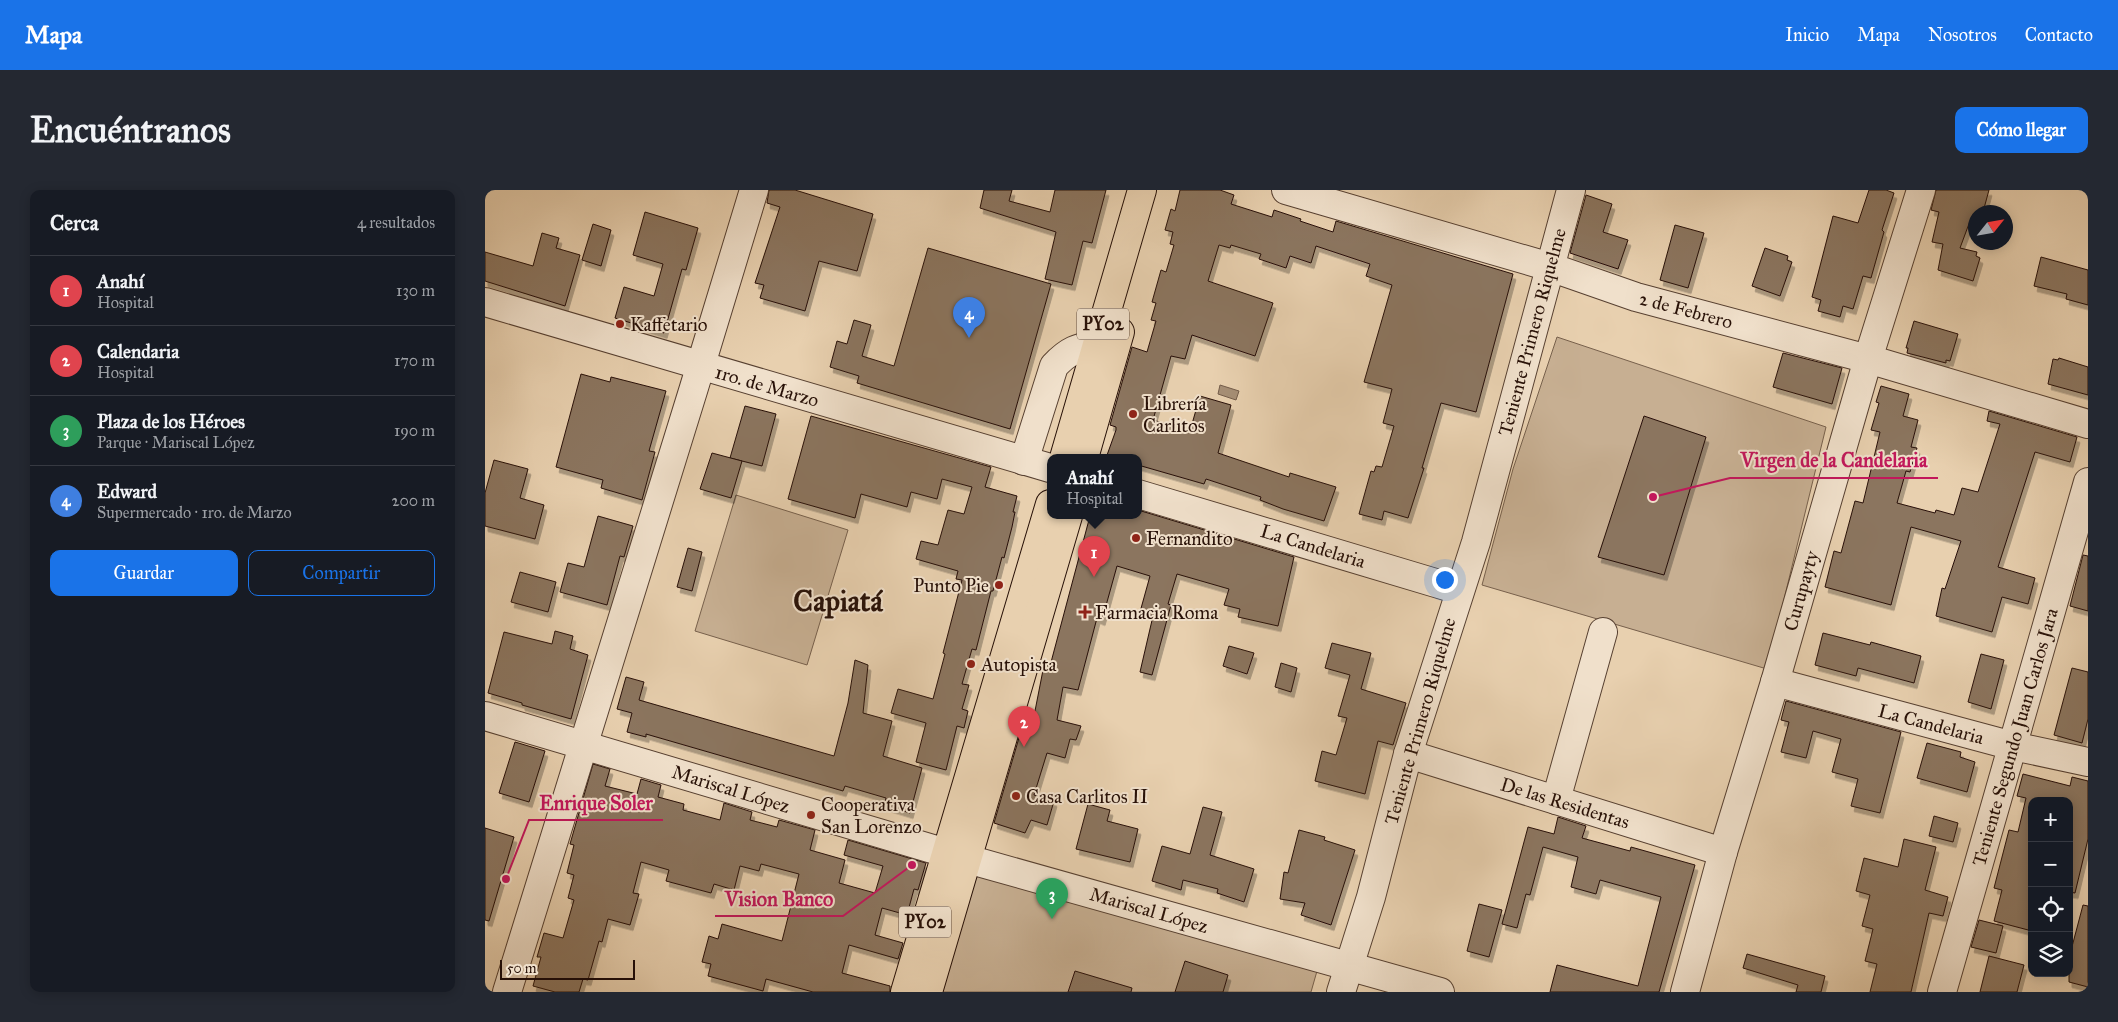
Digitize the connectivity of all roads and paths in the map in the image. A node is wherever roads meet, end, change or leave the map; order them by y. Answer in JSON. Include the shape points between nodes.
{"nodes":[{"id":1,"x":754,"y":190,"type":"edge"},
{"id":2,"x":1142,"y":190,"type":"edge"},
{"id":3,"x":1161,"y":190,"type":"edge"},
{"id":4,"x":1286,"y":190,"type":"edge"},
{"id":5,"x":1571,"y":190,"type":"edge"},
{"id":6,"x":1921,"y":190,"type":"edge"},
{"id":7,"x":1550,"y":267,"type":"junction"},
{"id":8,"x":485,"y":302,"type":"edge"},
{"id":9,"x":1097,"y":344,"type":"junction"},
{"id":10,"x":1868,"y":359,"type":"junction"},
{"id":11,"x":701,"y":367,"type":"junction"},
{"id":12,"x":2088,"y":424,"type":"edge"},
{"id":13,"x":1065,"y":454,"type":"edge"},
{"id":14,"x":1085,"y":454,"type":"edge"},
{"id":15,"x":1024,"y":461,"type":"junction"},
{"id":16,"x":1047,"y":467,"type":"edge"},
{"id":17,"x":2088,"y":482,"type":"edge"},
{"id":18,"x":1142,"y":495,"type":"edge"},
{"id":19,"x":1047,"y":515,"type":"edge"},
{"id":20,"x":1067,"y":519,"type":"edge"},
{"id":21,"x":1459,"y":590,"type":"junction"},
{"id":22,"x":1603,"y":632,"type":"dead end"},
{"id":23,"x":1775,"y":682,"type":"junction"},
{"id":24,"x":485,"y":716,"type":"edge"},
{"id":25,"x":582,"y":744,"type":"junction"},
{"id":26,"x":2013,"y":746,"type":"junction"},
{"id":27,"x":1408,"y":754,"type":"junction"},
{"id":28,"x":2088,"y":762,"type":"edge"},
{"id":29,"x":1556,"y":800,"type":"junction"},
{"id":30,"x":1723,"y":852,"type":"junction"},
{"id":31,"x":956,"y":856,"type":"junction"},
{"id":32,"x":1349,"y":966,"type":"junction"},
{"id":33,"x":507,"y":992,"type":"edge"},
{"id":34,"x":905,"y":992,"type":"edge"},
{"id":35,"x":928,"y":992,"type":"edge"},
{"id":36,"x":1341,"y":992,"type":"edge"},
{"id":37,"x":1439,"y":992,"type":"edge"},
{"id":38,"x":1685,"y":992,"type":"edge"},
{"id":39,"x":1942,"y":992,"type":"edge"}],
"edges":[{"from":1,"to":11,"type":"street"},
{"from":2,"to":9,"type":"highway","number":"PY02"},
{"from":3,"to":14,"type":"highway","number":"PY02"},
{"from":4,"to":7,"type":"street","name":"2 de Febrero"},
{"from":5,"to":7,"type":"street","name":"Teniente Primero Riquelme"},
{"from":6,"to":10,"type":"street","name":"Curupayty"},
{"from":7,"to":10,"type":"street","name":"2 de Febrero","via":[[1636,297]]},
{"from":7,"to":21,"type":"street","name":"Teniente Primero Riquelme","via":[[1476,542]]},
{"from":8,"to":11,"type":"street","name":"1ro. de Marzo"},
{"from":9,"to":13,"type":"highway","number":"PY02"},
{"from":9,"to":15,"type":"street","via":[[1076,348],[1054,366]]},
{"from":10,"to":12,"type":"street","name":"2 de Febrero"},
{"from":10,"to":23,"type":"street","name":"Curupayty"},
{"from":11,"to":15,"type":"street","name":"1ro. de Marzo"},
{"from":11,"to":25,"type":"street"},
{"from":15,"to":16,"type":"street","name":"1ro. de Marzo"},
{"from":17,"to":26,"type":"street","name":"Teniente Segundo Juan Carlos Jara"},
{"from":18,"to":21,"type":"street","name":"La Candelaria"},
{"from":19,"to":31,"type":"highway","number":"PY02"},
{"from":20,"to":31,"type":"highway","number":"PY02"},
{"from":21,"to":27,"type":"street","name":"Teniente Primero Riquelme"},
{"from":22,"to":29,"type":"street"},
{"from":23,"to":26,"type":"street","name":"La Candelaria"},
{"from":23,"to":30,"type":"street","name":"Curupayty"},
{"from":24,"to":25,"type":"street","name":"Mariscal López"},
{"from":25,"to":31,"type":"street","name":"Mariscal López"},
{"from":25,"to":33,"type":"street"},
{"from":26,"to":28,"type":"street","name":"La Candelaria"},
{"from":26,"to":39,"type":"street","name":"Teniente Segundo Juan Carlos Jara"},
{"from":27,"to":29,"type":"street","name":"De las Residentas"},
{"from":27,"to":32,"type":"street","name":"Teniente Primero Riquelme","via":[[1371,897]]},
{"from":29,"to":30,"type":"street","name":"De las Residentas"},
{"from":30,"to":38,"type":"street","name":"Curupayty"},
{"from":31,"to":32,"type":"street","name":"Mariscal López"},
{"from":31,"to":34,"type":"highway","number":"PY02"},
{"from":31,"to":35,"type":"highway","number":"PY02"},
{"from":32,"to":36,"type":"street","name":"Teniente Primero Riquelme"},
{"from":32,"to":37,"type":"street","name":"Mariscal López"}]}
